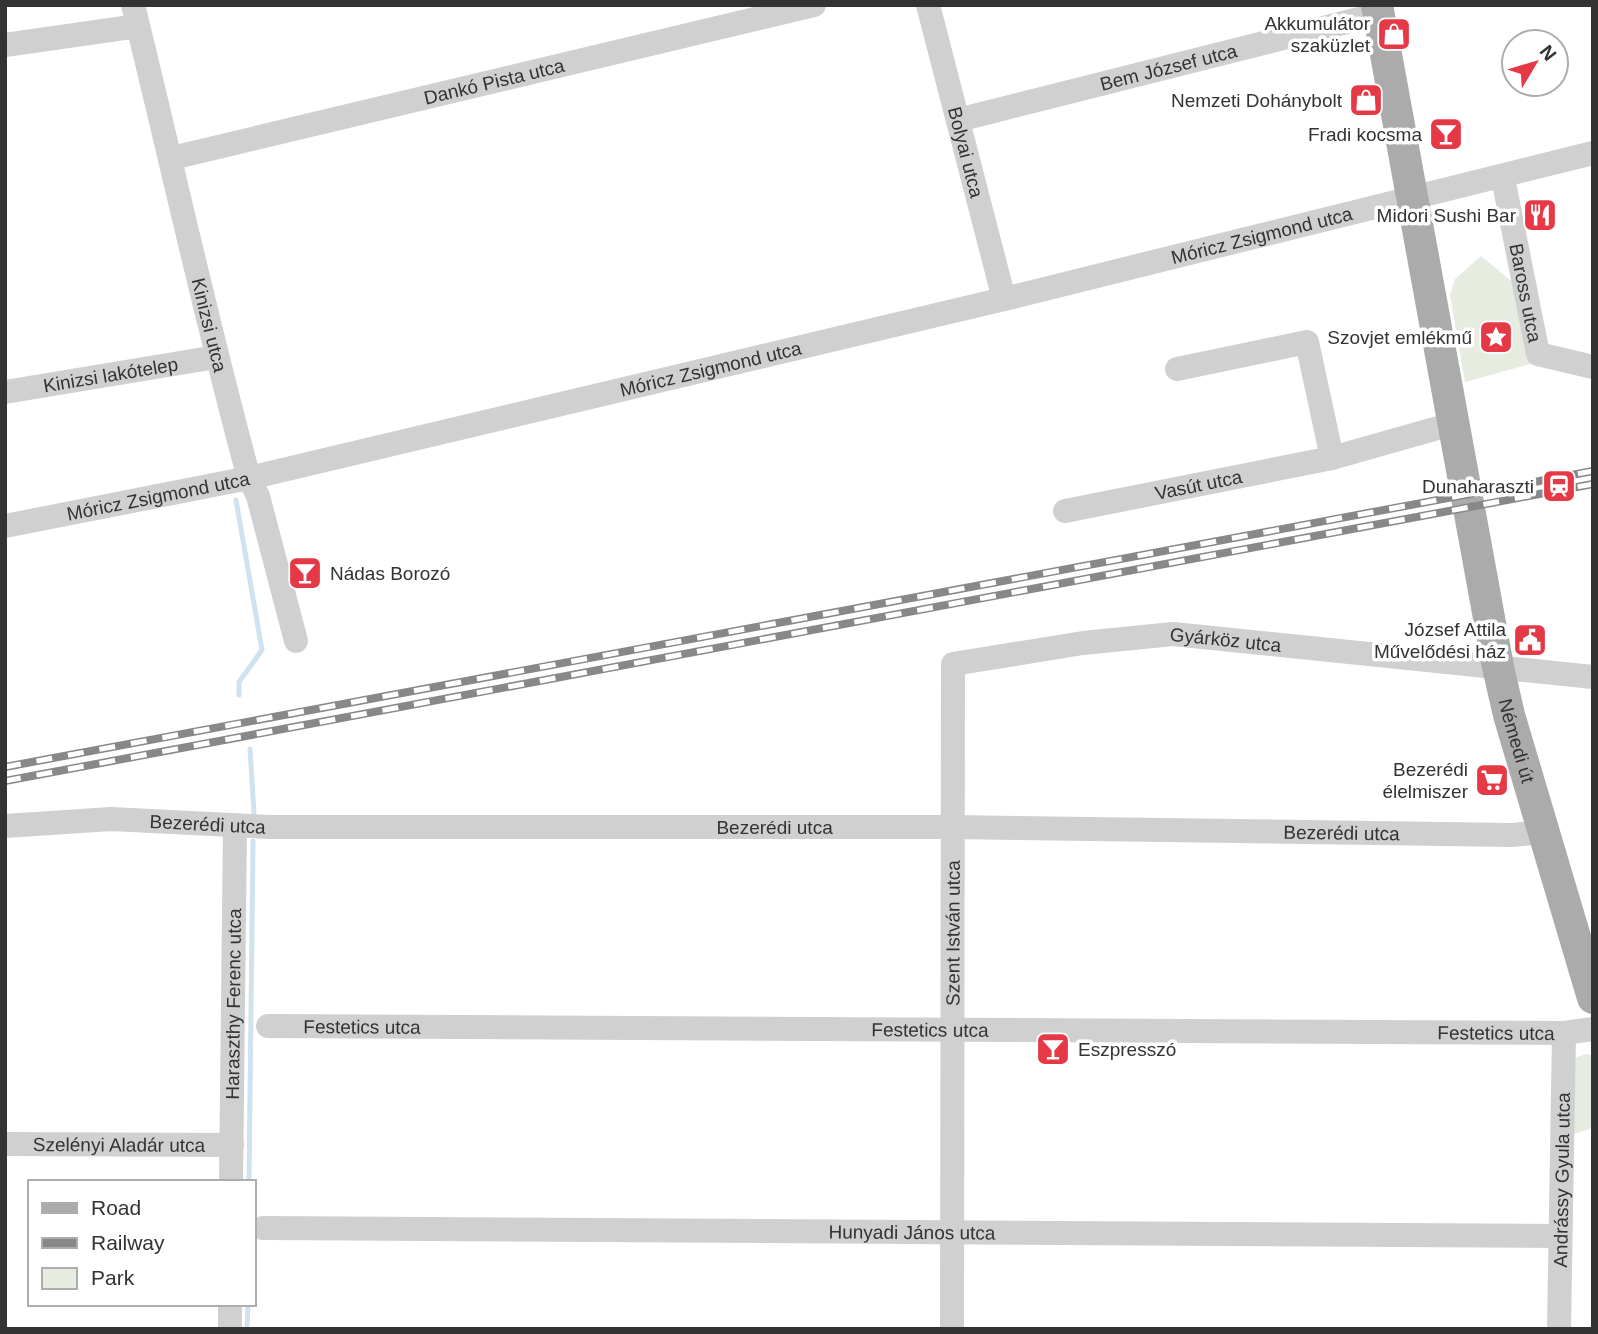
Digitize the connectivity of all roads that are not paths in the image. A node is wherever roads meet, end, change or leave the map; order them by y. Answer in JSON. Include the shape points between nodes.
{"nodes":[{"id":1,"x":814,"y":5,"type":"edge"},
{"id":2,"x":928,"y":5,"type":"edge"},
{"id":3,"x":773,"y":10,"type":"edge"},
{"id":4,"x":1378,"y":10,"type":"edge"},
{"id":5,"x":135,"y":16,"type":"edge"},
{"id":6,"x":5,"y":45,"type":"edge"},
{"id":7,"x":958,"y":120,"type":"junction"},
{"id":8,"x":1593,"y":153,"type":"edge"},
{"id":9,"x":172,"y":158,"type":"junction"},
{"id":10,"x":1503,"y":178,"type":"junction"},
{"id":11,"x":1412,"y":200,"type":"junction"},
{"id":12,"x":1003,"y":299,"type":"junction"},
{"id":13,"x":216,"y":357,"type":"junction"},
{"id":14,"x":1593,"y":367,"type":"edge"},
{"id":15,"x":1177,"y":369,"type":"dead end"},
{"id":16,"x":5,"y":392,"type":"edge"},
{"id":17,"x":1452,"y":424,"type":"junction"},
{"id":18,"x":1332,"y":458,"type":"junction"},
{"id":19,"x":249,"y":478,"type":"junction"},
{"id":20,"x":1065,"y":511,"type":"dead end"},
{"id":21,"x":5,"y":526,"type":"edge"},
{"id":22,"x":296,"y":641,"type":"dead end"},
{"id":23,"x":953,"y":664,"type":"joint"},
{"id":24,"x":1497,"y":667,"type":"junction"},
{"id":25,"x":1593,"y":677,"type":"edge"},
{"id":26,"x":235,"y":825,"type":"junction"},
{"id":27,"x":5,"y":826,"type":"edge"},
{"id":28,"x":951,"y":827,"type":"junction"},
{"id":29,"x":1543,"y":832,"type":"junction"},
{"id":30,"x":1593,"y":998,"type":"edge"},
{"id":31,"x":268,"y":1026,"type":"dead end"},
{"id":32,"x":1593,"y":1028,"type":"edge"},
{"id":33,"x":952,"y":1032,"type":"junction"},
{"id":34,"x":1564,"y":1033,"type":"junction"},
{"id":35,"x":5,"y":1144,"type":"edge"},
{"id":36,"x":232,"y":1145,"type":"junction"},
{"id":37,"x":231,"y":1180,"type":"edge"},
{"id":38,"x":263,"y":1228,"type":"dead end"},
{"id":39,"x":952,"y":1232,"type":"junction"},
{"id":40,"x":1560,"y":1236,"type":"junction"},
{"id":41,"x":230,"y":1306,"type":"edge"},
{"id":42,"x":230,"y":1329,"type":"edge"},
{"id":43,"x":952,"y":1329,"type":"edge"},
{"id":44,"x":1559,"y":1329,"type":"edge"}],
"edges":[{"from":1,"to":3,"type":"street","name":"Dankó Pista utca"},
{"from":2,"to":7,"type":"street","name":"Bolyai utca"},
{"from":3,"to":9,"type":"street","name":"Dankó Pista utca"},
{"from":4,"to":7,"type":"street","name":"Bem József utca"},
{"from":4,"to":11,"type":"main road","name":"Némedi út"},
{"from":5,"to":6,"type":"street"},
{"from":5,"to":9,"type":"street","name":"Kinizsi utca"},
{"from":7,"to":12,"type":"street","name":"Bolyai utca"},
{"from":8,"to":10,"type":"street","name":"Móricz Zsigmond utca"},
{"from":9,"to":13,"type":"street","name":"Kinizsi utca"},
{"from":10,"to":11,"type":"street","name":"Móricz Zsigmond utca"},
{"from":10,"to":14,"type":"street","name":"Baross utca","via":[[1538,354]]},
{"from":11,"to":12,"type":"street","name":"Móricz Zsigmond utca"},
{"from":11,"to":17,"type":"main road","name":"Némedi út"},
{"from":12,"to":19,"type":"street","name":"Móricz Zsigmond utca"},
{"from":13,"to":16,"type":"street","name":"Kinizsi lakótelep"},
{"from":13,"to":19,"type":"street","name":"Kinizsi utca"},
{"from":15,"to":18,"type":"street","via":[[1307,342]]},
{"from":17,"to":18,"type":"street","name":"Vasút utca"},
{"from":17,"to":24,"type":"main road","name":"Némedi út"},
{"from":18,"to":20,"type":"street","name":"Vasút utca"},
{"from":19,"to":21,"type":"street","name":"Móricz Zsigmond utca"},
{"from":19,"to":22,"type":"street","name":"Kinizsi utca","via":[[258,496]]},
{"from":23,"to":24,"type":"street","name":"Gyárköz utca","via":[[1174,634]]},
{"from":23,"to":28,"type":"street","name":"Szent István utca"},
{"from":24,"to":25,"type":"street","name":"Gyárköz utca"},
{"from":24,"to":29,"type":"main road","name":"Némedi út"},
{"from":26,"to":27,"type":"street","name":"Bezerédi utca","via":[[111,819]]},
{"from":26,"to":28,"type":"street","name":"Bezerédi utca"},
{"from":26,"to":36,"type":"street","name":"Haraszthy Ferenc utca"},
{"from":28,"to":29,"type":"street","name":"Bezerédi utca"},
{"from":28,"to":33,"type":"street","name":"Szent István utca"},
{"from":29,"to":30,"type":"main road","name":"Némedi út"},
{"from":31,"to":33,"type":"street","name":"Festetics utca"},
{"from":32,"to":34,"type":"street","name":"Festetics utca"},
{"from":33,"to":34,"type":"street","name":"Festetics utca"},
{"from":33,"to":39,"type":"street","name":"Szent István utca"},
{"from":34,"to":40,"type":"street","name":"Andrássy Gyula utca"},
{"from":35,"to":36,"type":"street","name":"Szelényi Aladár utca"},
{"from":36,"to":37,"type":"street","name":"Haraszthy Ferenc utca"},
{"from":38,"to":39,"type":"street","name":"Hunyadi János utca"},
{"from":39,"to":40,"type":"street","name":"Hunyadi János utca"},
{"from":39,"to":43,"type":"street","name":"Szent István utca"},
{"from":40,"to":44,"type":"street","name":"Andrássy Gyula utca"},
{"from":41,"to":42,"type":"street"}]}
